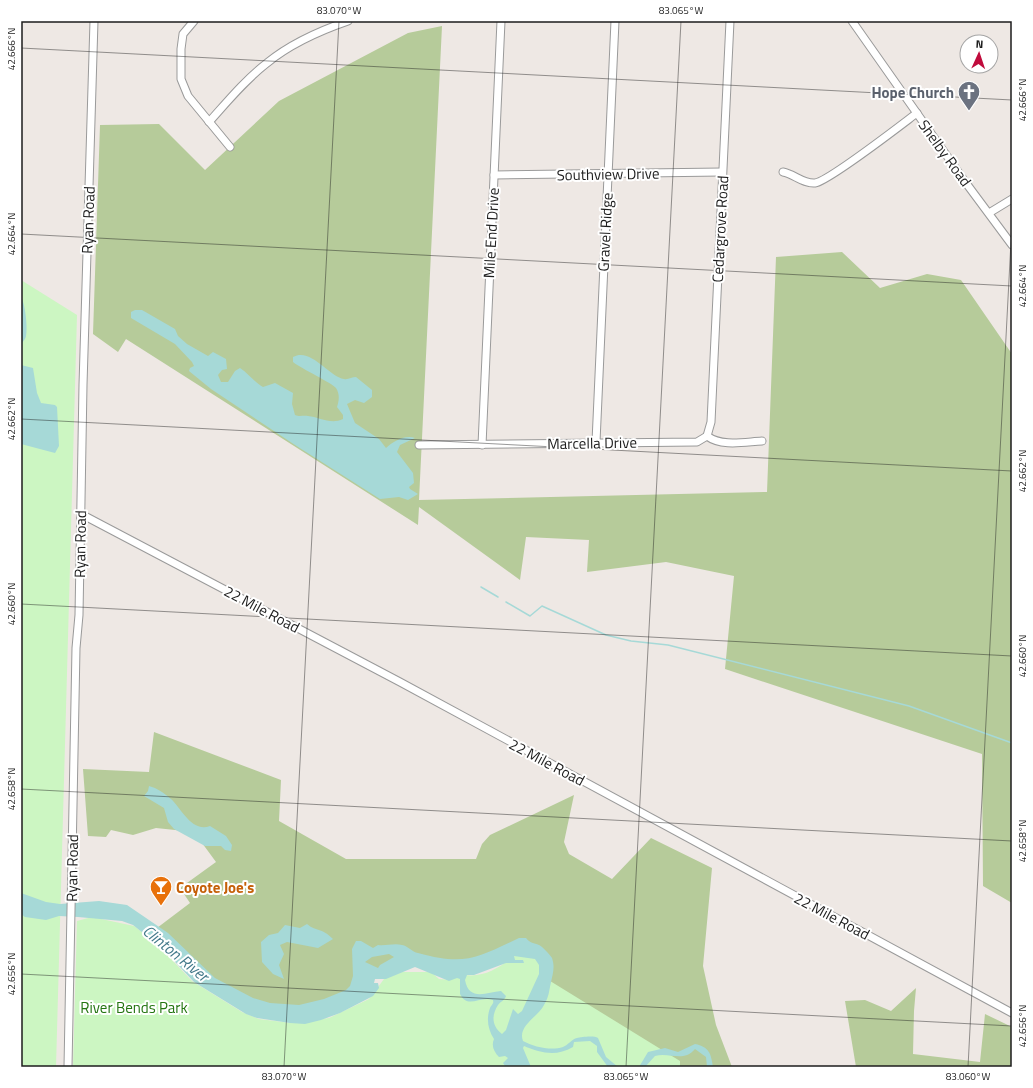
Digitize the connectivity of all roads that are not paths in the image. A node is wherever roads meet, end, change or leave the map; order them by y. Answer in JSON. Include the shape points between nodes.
{"nodes":[{"id":1,"x":94,"y":21,"type":"edge"},
{"id":2,"x":194,"y":21,"type":"edge"},
{"id":3,"x":348,"y":21,"type":"edge"},
{"id":4,"x":502,"y":21,"type":"edge"},
{"id":5,"x":615,"y":21,"type":"edge"},
{"id":6,"x":730,"y":21,"type":"edge"},
{"id":7,"x":852,"y":21,"type":"edge"},
{"id":8,"x":328,"y":24,"type":"edge"},
{"id":9,"x":917,"y":113,"type":"junction"},
{"id":10,"x":209,"y":122,"type":"junction"},
{"id":11,"x":230,"y":147,"type":"dead end"},
{"id":12,"x":722,"y":172,"type":"junction"},
{"id":13,"x":783,"y":172,"type":"dead end"},
{"id":14,"x":494,"y":175,"type":"junction"},
{"id":15,"x":608,"y":175,"type":"junction"},
{"id":16,"x":1012,"y":199,"type":"edge"},
{"id":17,"x":989,"y":213,"type":"junction"},
{"id":18,"x":1012,"y":245,"type":"edge"},
{"id":19,"x":707,"y":436,"type":"junction"},
{"id":20,"x":762,"y":441,"type":"dead end"},
{"id":21,"x":596,"y":442,"type":"junction"},
{"id":22,"x":419,"y":445,"type":"dead end"},
{"id":23,"x":482,"y":445,"type":"junction"},
{"id":24,"x":81,"y":514,"type":"junction"},
{"id":25,"x":1012,"y":1013,"type":"edge"},
{"id":26,"x":68,"y":1067,"type":"edge"}],
"edges":[{"from":1,"to":24,"type":"street","name":"Ryan Road"},
{"from":2,"to":10,"type":"street","via":[[186,29],[182,41],[181,79],[188,96]]},
{"from":3,"to":8,"type":"street"},
{"from":4,"to":14,"type":"street","name":"Mile End Drive"},
{"from":5,"to":15,"type":"street","name":"Gravel Ridge"},
{"from":6,"to":12,"type":"street","name":"Cedargrove Road"},
{"from":7,"to":9,"type":"street","name":"Shelby Road"},
{"from":8,"to":10,"type":"street","via":[[266,63]]},
{"from":9,"to":13,"type":"street","via":[[823,180],[808,182]]},
{"from":9,"to":17,"type":"street","name":"Shelby Road"},
{"from":10,"to":11,"type":"street"},
{"from":12,"to":15,"type":"street","name":"Southview Drive"},
{"from":12,"to":19,"type":"street","name":"Cedargrove Road","via":[[711,422]]},
{"from":14,"to":15,"type":"street","name":"Southview Drive"},
{"from":14,"to":23,"type":"street","name":"Mile End Drive"},
{"from":15,"to":21,"type":"street","name":"Gravel Ridge"},
{"from":16,"to":17,"type":"street"},
{"from":17,"to":18,"type":"street","name":"Shelby Road"},
{"from":19,"to":20,"type":"street","via":[[725,443]]},
{"from":19,"to":21,"type":"street","name":"Marcella Drive","via":[[697,442]]},
{"from":21,"to":23,"type":"street","name":"Marcella Drive"},
{"from":22,"to":23,"type":"street","name":"Marcella Drive"},
{"from":24,"to":25,"type":"street","name":"22 Mile Road","via":[[400,682]]},
{"from":24,"to":26,"type":"street","name":"Ryan Road"}]}
